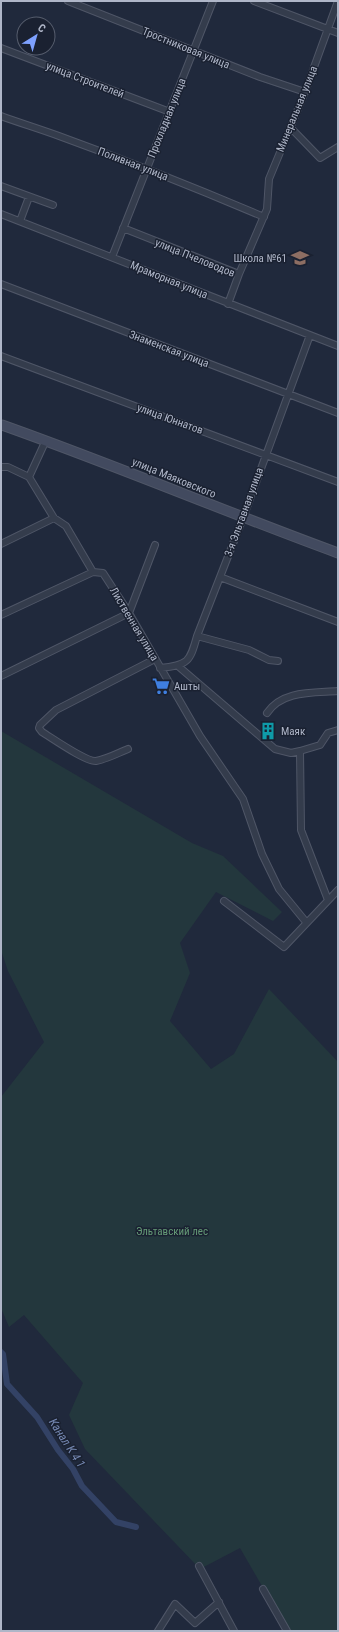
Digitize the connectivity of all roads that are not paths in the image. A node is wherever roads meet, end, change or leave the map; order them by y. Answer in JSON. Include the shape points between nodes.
{"nodes":[{"id":1,"x":68,"y":1,"type":"edge"},
{"id":2,"x":213,"y":1,"type":"edge"},
{"id":3,"x":254,"y":1,"type":"edge"},
{"id":4,"x":338,"y":1,"type":"edge"},
{"id":5,"x":269,"y":4,"type":"edge"},
{"id":6,"x":327,"y":29,"type":"junction"},
{"id":7,"x":338,"y":33,"type":"edge"},
{"id":8,"x":1,"y":48,"type":"edge"},
{"id":9,"x":194,"y":51,"type":"junction"},
{"id":10,"x":305,"y":92,"type":"junction"},
{"id":11,"x":170,"y":112,"type":"junction"},
{"id":12,"x":1,"y":116,"type":"edge"},
{"id":13,"x":290,"y":127,"type":"junction"},
{"id":14,"x":338,"y":147,"type":"edge"},
{"id":15,"x":147,"y":169,"type":"junction"},
{"id":16,"x":1,"y":186,"type":"edge"},
{"id":17,"x":30,"y":197,"type":"junction"},
{"id":18,"x":53,"y":205,"type":"dead end"},
{"id":19,"x":1,"y":214,"type":"edge"},
{"id":20,"x":264,"y":217,"type":"junction"},
{"id":21,"x":20,"y":221,"type":"junction"},
{"id":22,"x":123,"y":228,"type":"junction"},
{"id":23,"x":112,"y":256,"type":"junction"},
{"id":24,"x":240,"y":274,"type":"junction"},
{"id":25,"x":1,"y":284,"type":"edge"},
{"id":26,"x":228,"y":304,"type":"junction"},
{"id":27,"x":310,"y":335,"type":"junction"},
{"id":28,"x":338,"y":346,"type":"edge"},
{"id":29,"x":1,"y":356,"type":"edge"},
{"id":30,"x":288,"y":394,"type":"junction"},
{"id":31,"x":338,"y":413,"type":"edge"},
{"id":32,"x":2,"y":425,"type":"dead end"},
{"id":33,"x":46,"y":440,"type":"junction"},
{"id":34,"x":266,"y":454,"type":"junction"},
{"id":35,"x":1,"y":468,"type":"edge"},
{"id":36,"x":29,"y":477,"type":"junction"},
{"id":37,"x":338,"y":482,"type":"edge"},
{"id":38,"x":54,"y":518,"type":"junction"},
{"id":39,"x":243,"y":518,"type":"junction"},
{"id":40,"x":1,"y":544,"type":"edge"},
{"id":41,"x":155,"y":545,"type":"dead end"},
{"id":42,"x":338,"y":553,"type":"edge"},
{"id":43,"x":93,"y":572,"type":"junction"},
{"id":44,"x":220,"y":577,"type":"junction"},
{"id":45,"x":129,"y":614,"type":"junction"},
{"id":46,"x":1,"y":615,"type":"edge"},
{"id":47,"x":338,"y":622,"type":"edge"},
{"id":48,"x":197,"y":636,"type":"junction"},
{"id":49,"x":155,"y":659,"type":"junction"},
{"id":50,"x":278,"y":661,"type":"dead end"},
{"id":51,"x":178,"y":666,"type":"junction"},
{"id":52,"x":160,"y":668,"type":"junction"},
{"id":53,"x":1,"y":676,"type":"edge"},
{"id":54,"x":338,"y":691,"type":"edge"},
{"id":55,"x":267,"y":713,"type":"dead end"},
{"id":56,"x":338,"y":730,"type":"edge"},
{"id":57,"x":128,"y":749,"type":"dead end"},
{"id":58,"x":300,"y":751,"type":"junction"},
{"id":59,"x":338,"y":890,"type":"edge"},
{"id":60,"x":328,"y":900,"type":"junction"},
{"id":61,"x":224,"y":901,"type":"dead end"},
{"id":62,"x":306,"y":922,"type":"junction"},
{"id":63,"x":200,"y":1566,"type":"dead end"},
{"id":64,"x":263,"y":1589,"type":"dead end"},
{"id":65,"x":219,"y":1602,"type":"junction"},
{"id":66,"x":158,"y":1631,"type":"edge"},
{"id":67,"x":234,"y":1631,"type":"edge"},
{"id":68,"x":287,"y":1631,"type":"edge"}],
"edges":[{"from":1,"to":9,"type":"street","name":"Тростниковая улица"},
{"from":2,"to":9,"type":"street","name":"Прохладная улица"},
{"from":3,"to":5,"type":"street"},
{"from":4,"to":6,"type":"street","name":"Минеральная улица"},
{"from":5,"to":6,"type":"street"},
{"from":6,"to":7,"type":"street"},
{"from":6,"to":10,"type":"street","name":"Минеральная улица"},
{"from":8,"to":11,"type":"street","name":"улица Строителей"},
{"from":9,"to":10,"type":"street","name":"Тростниковая улица"},
{"from":9,"to":11,"type":"street","name":"Прохладная улица"},
{"from":10,"to":13,"type":"street","name":"Минеральная улица"},
{"from":11,"to":15,"type":"street","name":"Прохладная улица"},
{"from":12,"to":15,"type":"street","name":"Поливная улица"},
{"from":13,"to":14,"type":"street","via":[[320,158]]},
{"from":13,"to":20,"type":"street","name":"Минеральная улица","via":[[269,179]]},
{"from":15,"to":20,"type":"street","name":"Поливная улица"},
{"from":15,"to":22,"type":"street","name":"Прохладная улица"},
{"from":16,"to":17,"type":"street"},
{"from":17,"to":18,"type":"street"},
{"from":17,"to":21,"type":"street"},
{"from":19,"to":21,"type":"street","name":"Мраморная улица"},
{"from":20,"to":24,"type":"street","name":"Минеральная улица"},
{"from":21,"to":23,"type":"street","name":"Мраморная улица"},
{"from":22,"to":23,"type":"street","name":"Прохладная улица"},
{"from":22,"to":24,"type":"street","name":"улица Пчеловодов"},
{"from":23,"to":26,"type":"street","name":"Мраморная улица"},
{"from":24,"to":26,"type":"street","name":"улица Пчеловодов"},
{"from":25,"to":30,"type":"street","name":"Знаменская улица"},
{"from":26,"to":27,"type":"street","name":"Мраморная улица"},
{"from":27,"to":28,"type":"street","name":"Мраморная улица"},
{"from":27,"to":30,"type":"street","name":"3-я Эльтавная улица"},
{"from":29,"to":34,"type":"street","name":"улица Юннатов"},
{"from":30,"to":31,"type":"street","name":"Знаменская улица"},
{"from":30,"to":34,"type":"street","name":"3-я Эльтавная улица"},
{"from":32,"to":33,"type":"street","name":"улица Маяковского"},
{"from":33,"to":36,"type":"street"},
{"from":33,"to":39,"type":"street","name":"улица Маяковского"},
{"from":34,"to":37,"type":"street","name":"улица Юннатов"},
{"from":34,"to":39,"type":"street","name":"3-я Эльтавная улица"},
{"from":35,"to":36,"type":"street","via":[[8,467]]},
{"from":36,"to":38,"type":"street","name":"Лиственная улица"},
{"from":38,"to":40,"type":"street"},
{"from":38,"to":43,"type":"street","name":"Лиственная улица","via":[[66,526]]},
{"from":39,"to":42,"type":"street","name":"улица Маяковского"},
{"from":39,"to":44,"type":"street","name":"3-я Эльтавная улица"},
{"from":41,"to":45,"type":"street"},
{"from":43,"to":45,"type":"street","name":"Лиственная улица","via":[[103,573]]},
{"from":43,"to":46,"type":"street"},
{"from":44,"to":47,"type":"street"},
{"from":44,"to":48,"type":"street","name":"3-я Эльтавная улица"},
{"from":45,"to":49,"type":"street","name":"Лиственная улица"},
{"from":45,"to":53,"type":"street"},
{"from":48,"to":50,"type":"street"},
{"from":48,"to":51,"type":"street","name":"3-я Эльтавная улица","via":[[189,658]]},
{"from":49,"to":52,"type":"street","name":"Лиственная улица"},
{"from":49,"to":57,"type":"street","via":[[56,710],[39,728],[92,761]]},
{"from":51,"to":52,"type":"street"},
{"from":51,"to":58,"type":"street","via":[[275,749],[291,754]]},
{"from":52,"to":62,"type":"street","name":"Лиственная улица","via":[[200,736],[243,799],[262,854],[279,889]]},
{"from":54,"to":55,"type":"street","via":[[283,698]]},
{"from":56,"to":58,"type":"street","via":[[328,733],[320,745]]},
{"from":58,"to":60,"type":"street","via":[[301,830]]},
{"from":59,"to":60,"type":"street"},
{"from":60,"to":62,"type":"street"},
{"from":61,"to":62,"type":"street","via":[[284,947]]},
{"from":63,"to":65,"type":"street"},
{"from":64,"to":68,"type":"street"},
{"from":65,"to":66,"type":"street","via":[[195,1623],[175,1604]]},
{"from":65,"to":67,"type":"street"}]}
